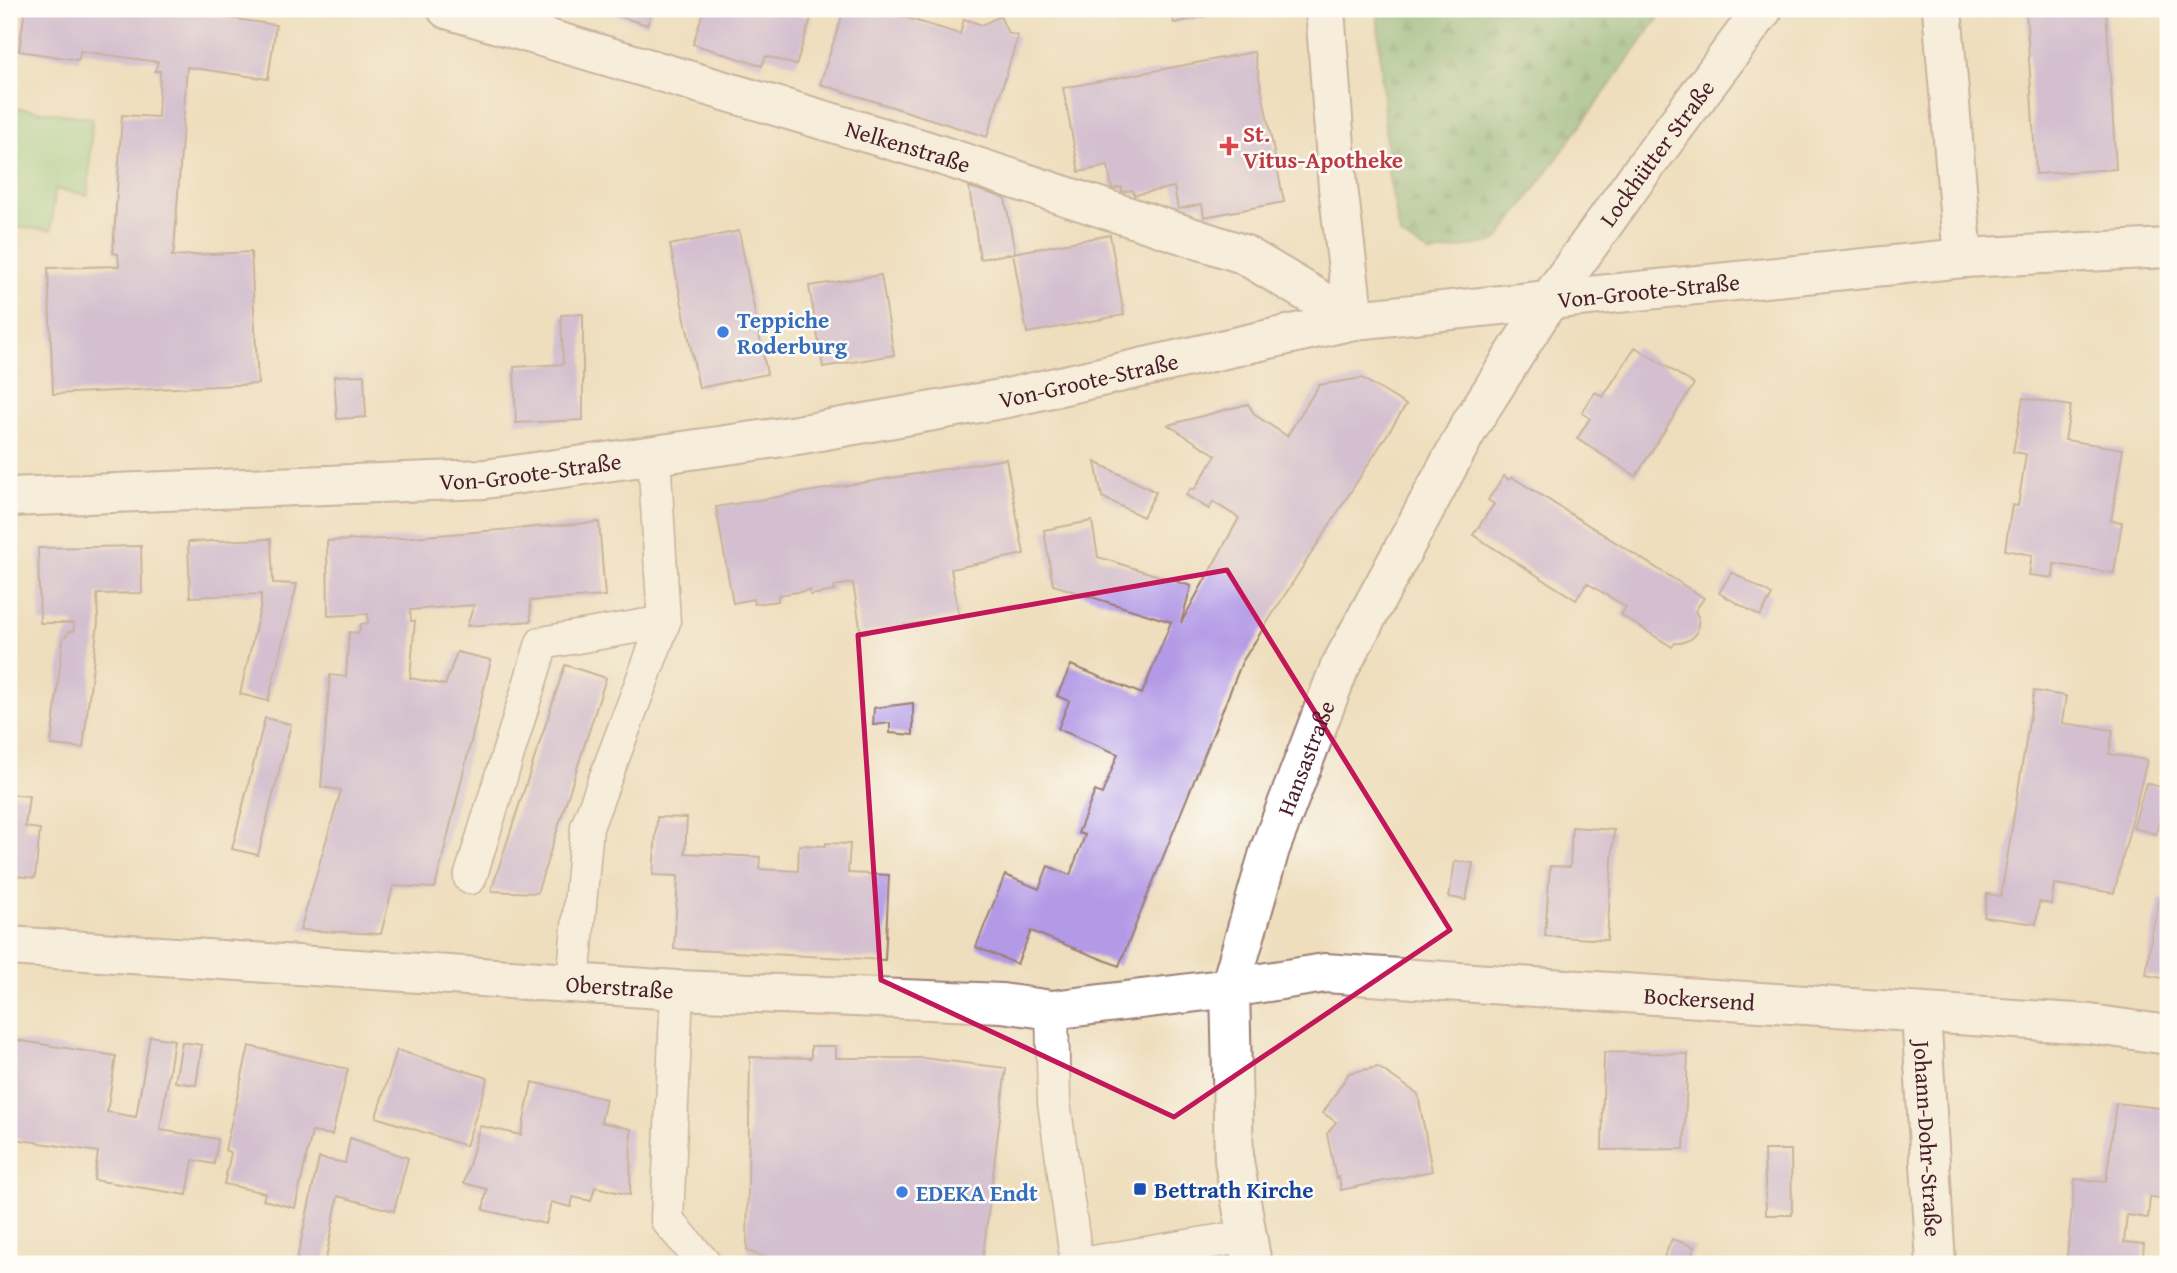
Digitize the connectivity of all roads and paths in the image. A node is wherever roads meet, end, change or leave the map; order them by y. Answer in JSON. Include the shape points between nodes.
{"nodes":[{"id":1,"x":447,"y":9,"type":"edge"},
{"id":2,"x":1325,"y":9,"type":"edge"},
{"id":3,"x":1763,"y":9,"type":"edge"},
{"id":4,"x":1942,"y":9,"type":"edge"},
{"id":5,"x":2168,"y":248,"type":"edge"},
{"id":6,"x":1963,"y":258,"type":"junction"},
{"id":7,"x":1549,"y":300,"type":"junction"},
{"id":8,"x":1354,"y":320,"type":"junction"},
{"id":9,"x":654,"y":456,"type":"junction"},
{"id":10,"x":9,"y":497,"type":"edge"},
{"id":11,"x":664,"y":622,"type":"junction"},
{"id":12,"x":470,"y":878,"type":"dead end"},
{"id":13,"x":9,"y":946,"type":"edge"},
{"id":14,"x":573,"y":982,"type":"junction"},
{"id":15,"x":1230,"y":988,"type":"junction"},
{"id":16,"x":677,"y":990,"type":"junction"},
{"id":17,"x":1052,"y":1010,"type":"junction"},
{"id":18,"x":1922,"y":1013,"type":"junction"},
{"id":19,"x":2168,"y":1035,"type":"edge"},
{"id":20,"x":1250,"y":1250,"type":"edge"},
{"id":21,"x":705,"y":1264,"type":"edge"},
{"id":22,"x":1079,"y":1264,"type":"edge"},
{"id":23,"x":1936,"y":1264,"type":"edge"}],
"edges":[{"from":1,"to":8,"type":"street","name":"Nelkenstraße","via":[[928,151],[1243,254]]},
{"from":2,"to":8,"type":"street","via":[[1338,187]]},
{"from":3,"to":7,"type":"street","name":"Lockhütter Straße"},
{"from":4,"to":6,"type":"street"},
{"from":5,"to":6,"type":"street","name":"Von-Groote-Straße"},
{"from":6,"to":7,"type":"street","name":"Von-Groote-Straße"},
{"from":7,"to":8,"type":"street","name":"Von-Groote-Straße"},
{"from":7,"to":15,"type":"street","name":"Hansastraße","via":[[1469,427],[1339,669],[1269,849]]},
{"from":8,"to":9,"type":"street","name":"Von-Groote-Straße","via":[[1007,398]]},
{"from":9,"to":10,"type":"street","name":"Von-Groote-Straße","via":[[485,479]]},
{"from":9,"to":11,"type":"lane"},
{"from":11,"to":12,"type":"lane","via":[[542,643]]},
{"from":11,"to":14,"type":"lane","via":[[587,827]]},
{"from":13,"to":14,"type":"street","name":"Oberstraße"},
{"from":14,"to":16,"type":"street","name":"Oberstraße"},
{"from":15,"to":17,"type":"street","name":"Oberstraße"},
{"from":15,"to":18,"type":"street","name":"Bockersend","via":[[1325,973]]},
{"from":15,"to":20,"type":"street","name":"Hansastraße","via":[[1234,1161]]},
{"from":16,"to":17,"type":"street","name":"Oberstraße","via":[[1002,1003]]},
{"from":16,"to":21,"type":"lane","via":[[667,1220]]},
{"from":17,"to":22,"type":"lane","via":[[1054,1103]]},
{"from":18,"to":19,"type":"street","name":"Bockersend","via":[[2090,1024]]},
{"from":18,"to":23,"type":"street","name":"Johann-Dohr-Straße"},
{"from":20,"to":22,"type":"lane"}]}
